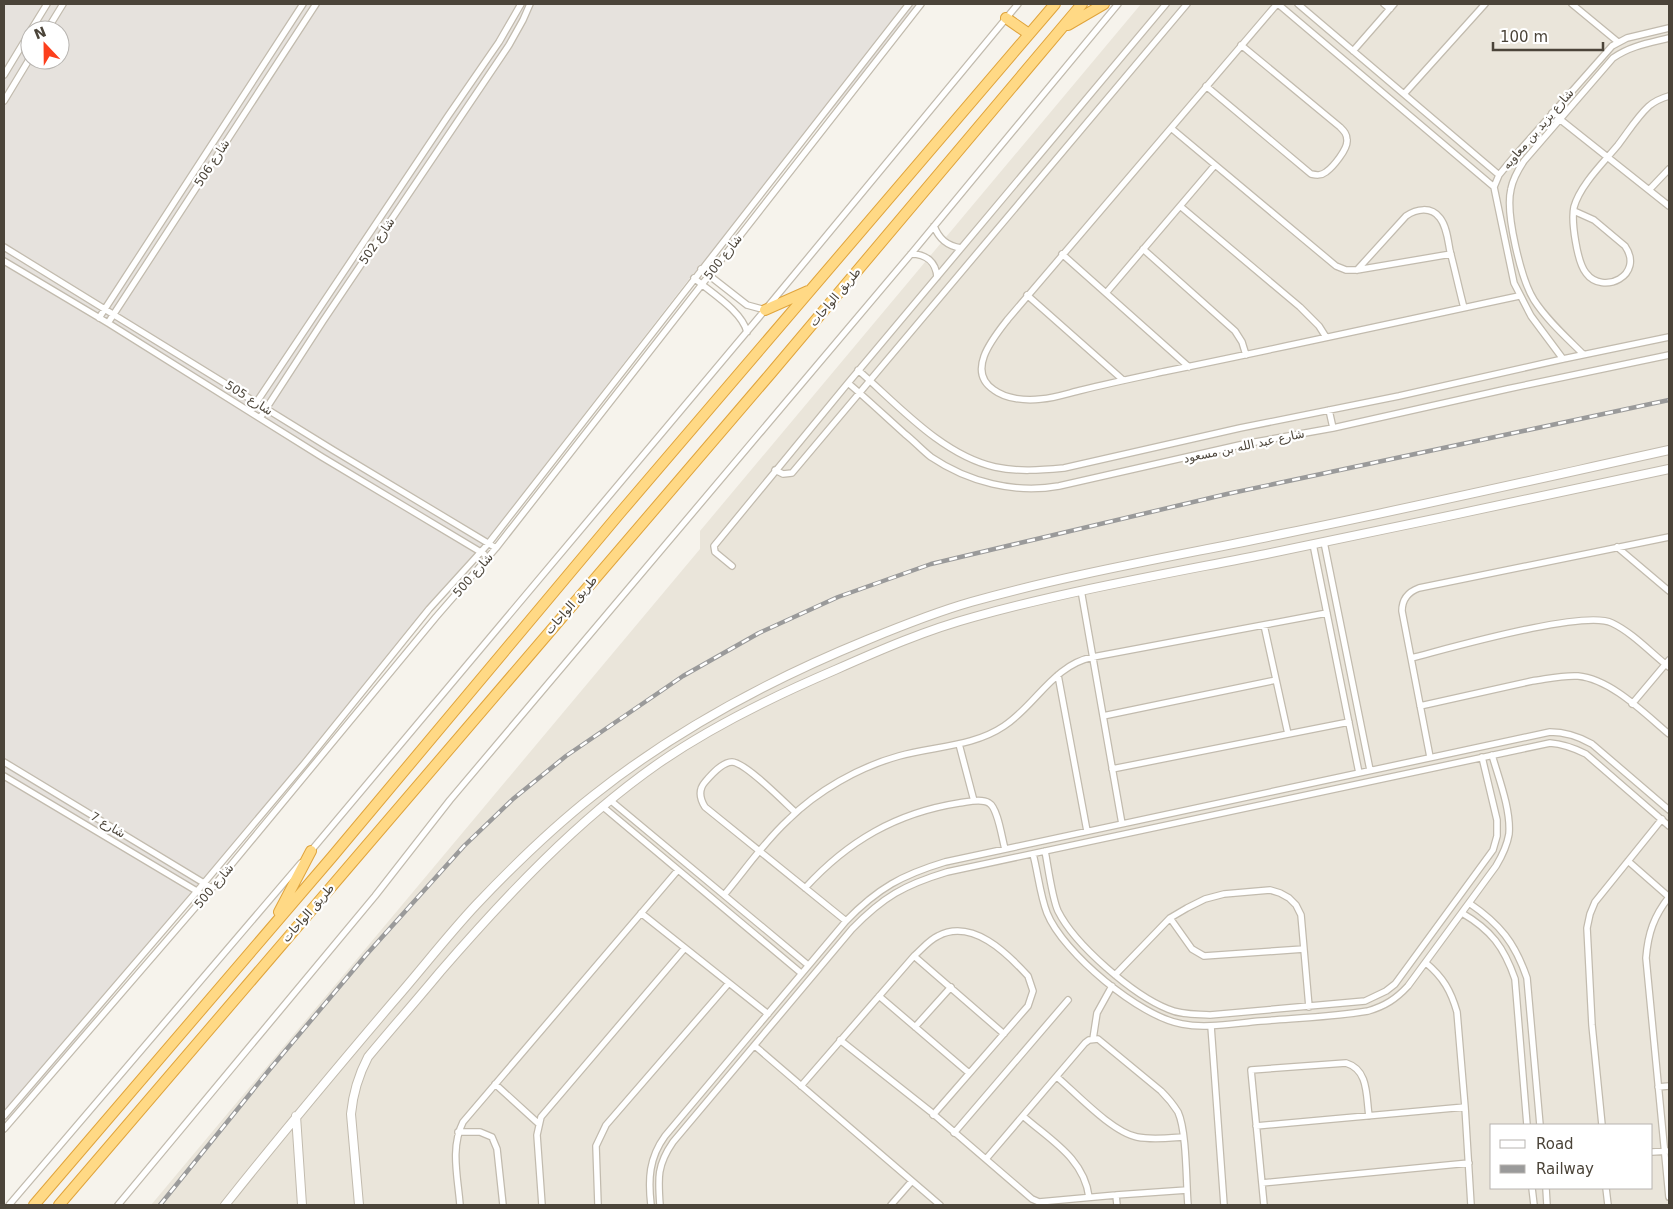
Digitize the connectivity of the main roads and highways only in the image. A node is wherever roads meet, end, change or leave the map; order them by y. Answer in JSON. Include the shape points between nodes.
{"nodes":[{"id":1,"x":1055,"y":4,"type":"edge"},
{"id":2,"x":1082,"y":4,"type":"edge"},
{"id":3,"x":1104,"y":4,"type":"edge"},
{"id":4,"x":1006,"y":18,"type":"road end"},
{"id":5,"x":1060,"y":30,"type":"junction"},
{"id":6,"x":1029,"y":34,"type":"junction"},
{"id":7,"x":812,"y":290,"type":"junction"},
{"id":8,"x":766,"y":310,"type":"road end"},
{"id":9,"x":311,"y":851,"type":"road end"},
{"id":10,"x":270,"y":929,"type":"junction"},
{"id":11,"x":34,"y":1205,"type":"edge"},
{"id":12,"x":59,"y":1205,"type":"edge"}],
"edges":[{"from":1,"to":6,"type":"highway","name":"طريق الواحات"},
{"from":2,"to":5,"type":"highway","name":"طريق الواحات"},
{"from":3,"to":5,"type":"highway"},
{"from":4,"to":6,"type":"highway"},
{"from":5,"to":12,"type":"highway","name":"طريق الواحات","via":[[772,372]]},
{"from":6,"to":7,"type":"highway","name":"طريق الواحات"},
{"from":7,"to":8,"type":"highway"},
{"from":7,"to":10,"type":"highway","name":"طريق الواحات"},
{"from":9,"to":10,"type":"highway"},
{"from":10,"to":11,"type":"highway","name":"طريق الواحات"}]}
